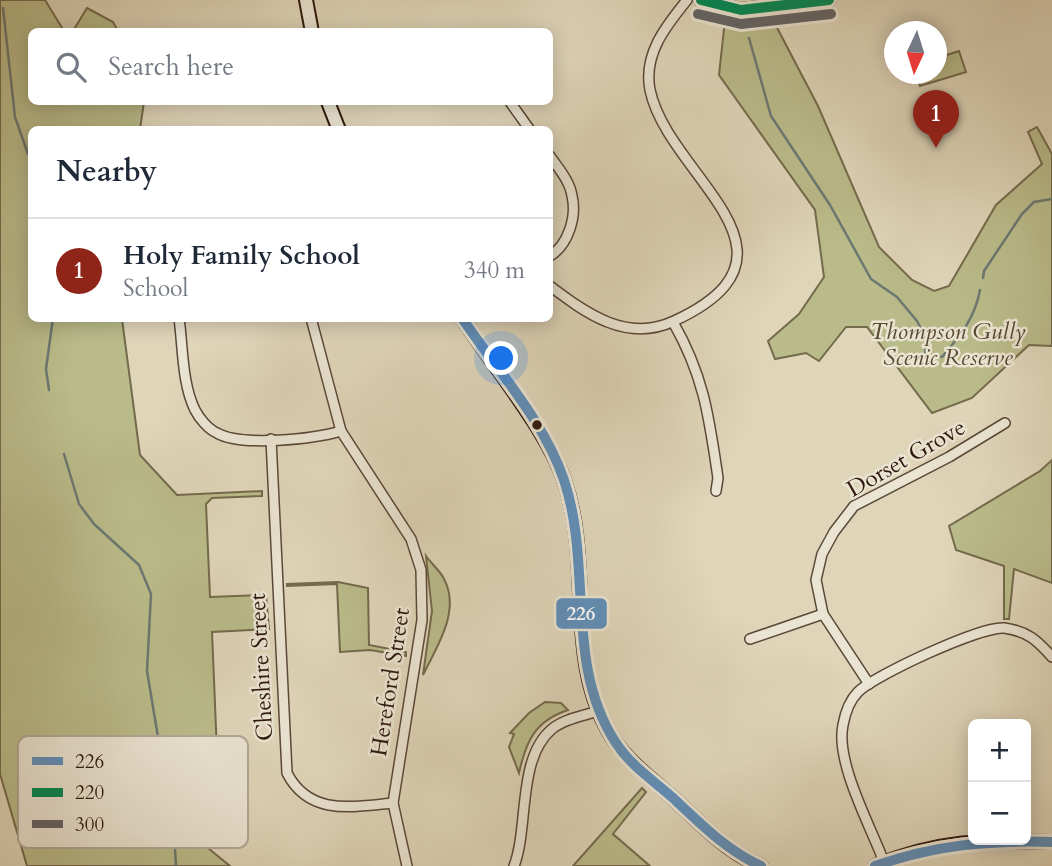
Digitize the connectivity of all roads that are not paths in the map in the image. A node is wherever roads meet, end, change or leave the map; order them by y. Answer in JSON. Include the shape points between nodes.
{"nodes":[{"id":1,"x":306,"y":0,"type":"edge"},
{"id":2,"x":687,"y":0,"type":"edge"},
{"id":3,"x":701,"y":0,"type":"edge"},
{"id":4,"x":829,"y":0,"type":"edge"},
{"id":5,"x":311,"y":28,"type":"edge"},
{"id":6,"x":329,"y":105,"type":"edge"},
{"id":7,"x":512,"y":105,"type":"edge"},
{"id":8,"x":337,"y":126,"type":"edge"},
{"id":9,"x":527,"y":126,"type":"edge"},
{"id":10,"x":553,"y":160,"type":"edge"},
{"id":11,"x":553,"y":253,"type":"edge"},
{"id":12,"x":553,"y":288,"type":"edge"},
{"id":13,"x":179,"y":322,"type":"edge"},
{"id":14,"x":312,"y":322,"type":"edge"},
{"id":15,"x":465,"y":322,"type":"edge"},
{"id":16,"x":673,"y":322,"type":"junction"},
{"id":17,"x":1004,"y":423,"type":"dead end"},
{"id":18,"x":341,"y":431,"type":"junction"},
{"id":19,"x":271,"y":439,"type":"junction"},
{"id":20,"x":716,"y":491,"type":"dead end"},
{"id":21,"x":823,"y":614,"type":"junction"},
{"id":22,"x":750,"y":639,"type":"dead end"},
{"id":23,"x":1052,"y":657,"type":"edge"},
{"id":24,"x":869,"y":684,"type":"junction"},
{"id":25,"x":598,"y":711,"type":"junction"},
{"id":26,"x":393,"y":803,"type":"junction"},
{"id":27,"x":1052,"y":842,"type":"edge"},
{"id":28,"x":880,"y":864,"type":"edge"},
{"id":29,"x":407,"y":866,"type":"edge"},
{"id":30,"x":514,"y":866,"type":"edge"},
{"id":31,"x":761,"y":866,"type":"edge"}],
"edges":[{"from":1,"to":5,"type":"main road"},
{"from":2,"to":16,"type":"street","via":[[653,48],[650,88],[671,135],[731,222],[737,262],[728,285]]},
{"from":3,"to":4,"type":"main road","via":[[741,10]]},
{"from":6,"to":8,"type":"main road"},
{"from":7,"to":9,"type":"street"},
{"from":10,"to":11,"type":"street","via":[[573,196],[568,236]]},
{"from":12,"to":16,"type":"street","via":[[613,327],[641,330]]},
{"from":13,"to":19,"type":"street","via":[[190,397],[204,422],[218,434]]},
{"from":14,"to":18,"type":"street","name":"Hereford Street"},
{"from":15,"to":25,"type":"main road","via":[[541,435],[563,477],[575,530],[586,670]]},
{"from":16,"to":20,"type":"street","via":[[701,378],[718,478]]},
{"from":17,"to":21,"type":"street","name":"Dorset Grove","via":[[854,506],[822,554],[816,580]]},
{"from":18,"to":19,"type":"street"},
{"from":18,"to":26,"type":"street","name":"Hereford Street","via":[[411,539],[423,586],[422,620]]},
{"from":19,"to":26,"type":"street","name":"Cheshire Street","via":[[287,773],[294,786],[321,805],[342,808]]},
{"from":21,"to":22,"type":"street"},
{"from":21,"to":24,"type":"street","name":"Dorset Grove"},
{"from":23,"to":24,"type":"street","via":[[1032,635],[986,629]]},
{"from":24,"to":28,"type":"street","via":[[847,710],[842,746]]},
{"from":25,"to":30,"type":"street","via":[[552,729],[538,747]]},
{"from":25,"to":31,"type":"main road","via":[[633,762],[724,844]]},
{"from":26,"to":29,"type":"street","name":"Hereford Street"},
{"from":27,"to":28,"type":"main road","via":[[966,841],[911,852]]}]}
